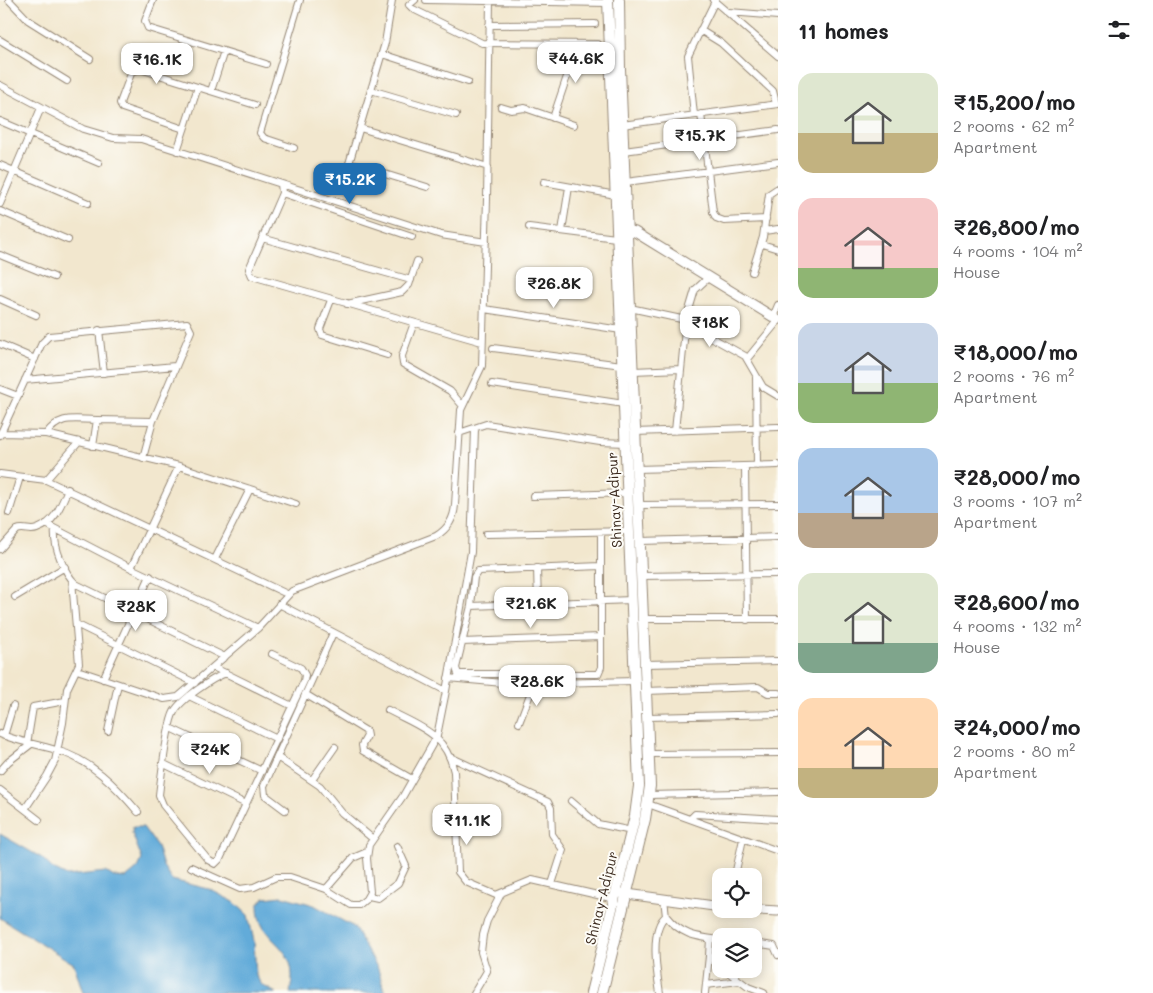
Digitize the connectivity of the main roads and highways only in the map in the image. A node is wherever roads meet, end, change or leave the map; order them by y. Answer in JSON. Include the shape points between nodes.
{"nodes":[{"id":1,"x":619,"y":0,"type":"edge"},
{"id":2,"x":608,"y":2,"type":"edge"},
{"id":3,"x":620,"y":232,"type":"junction"},
{"id":4,"x":632,"y":439,"type":"junction"},
{"id":5,"x":619,"y":895,"type":"junction"},
{"id":6,"x":591,"y":993,"type":"edge"},
{"id":7,"x":602,"y":993,"type":"edge"}],
"edges":[{"from":1,"to":3,"type":"main road","name":"Shinay-Adipur","via":[[626,182]]},
{"from":2,"to":3,"type":"main road","name":"Shinay-Adipur"},
{"from":3,"to":4,"type":"main road","name":"Shinay-Adipur","via":[[630,308]]},
{"from":3,"to":4,"type":"main road","name":"Shinay-Adipur","via":[[624,404]]},
{"from":4,"to":5,"type":"main road","name":"Shinay-Adipur","via":[[628,493],[639,786]]},
{"from":4,"to":5,"type":"main road","name":"Shinay-Adipur","via":[[641,541],[648,800]]},
{"from":5,"to":6,"type":"main road","name":"Shinay-Adipur"},
{"from":5,"to":7,"type":"main road","name":"Shinay-Adipur"}]}
